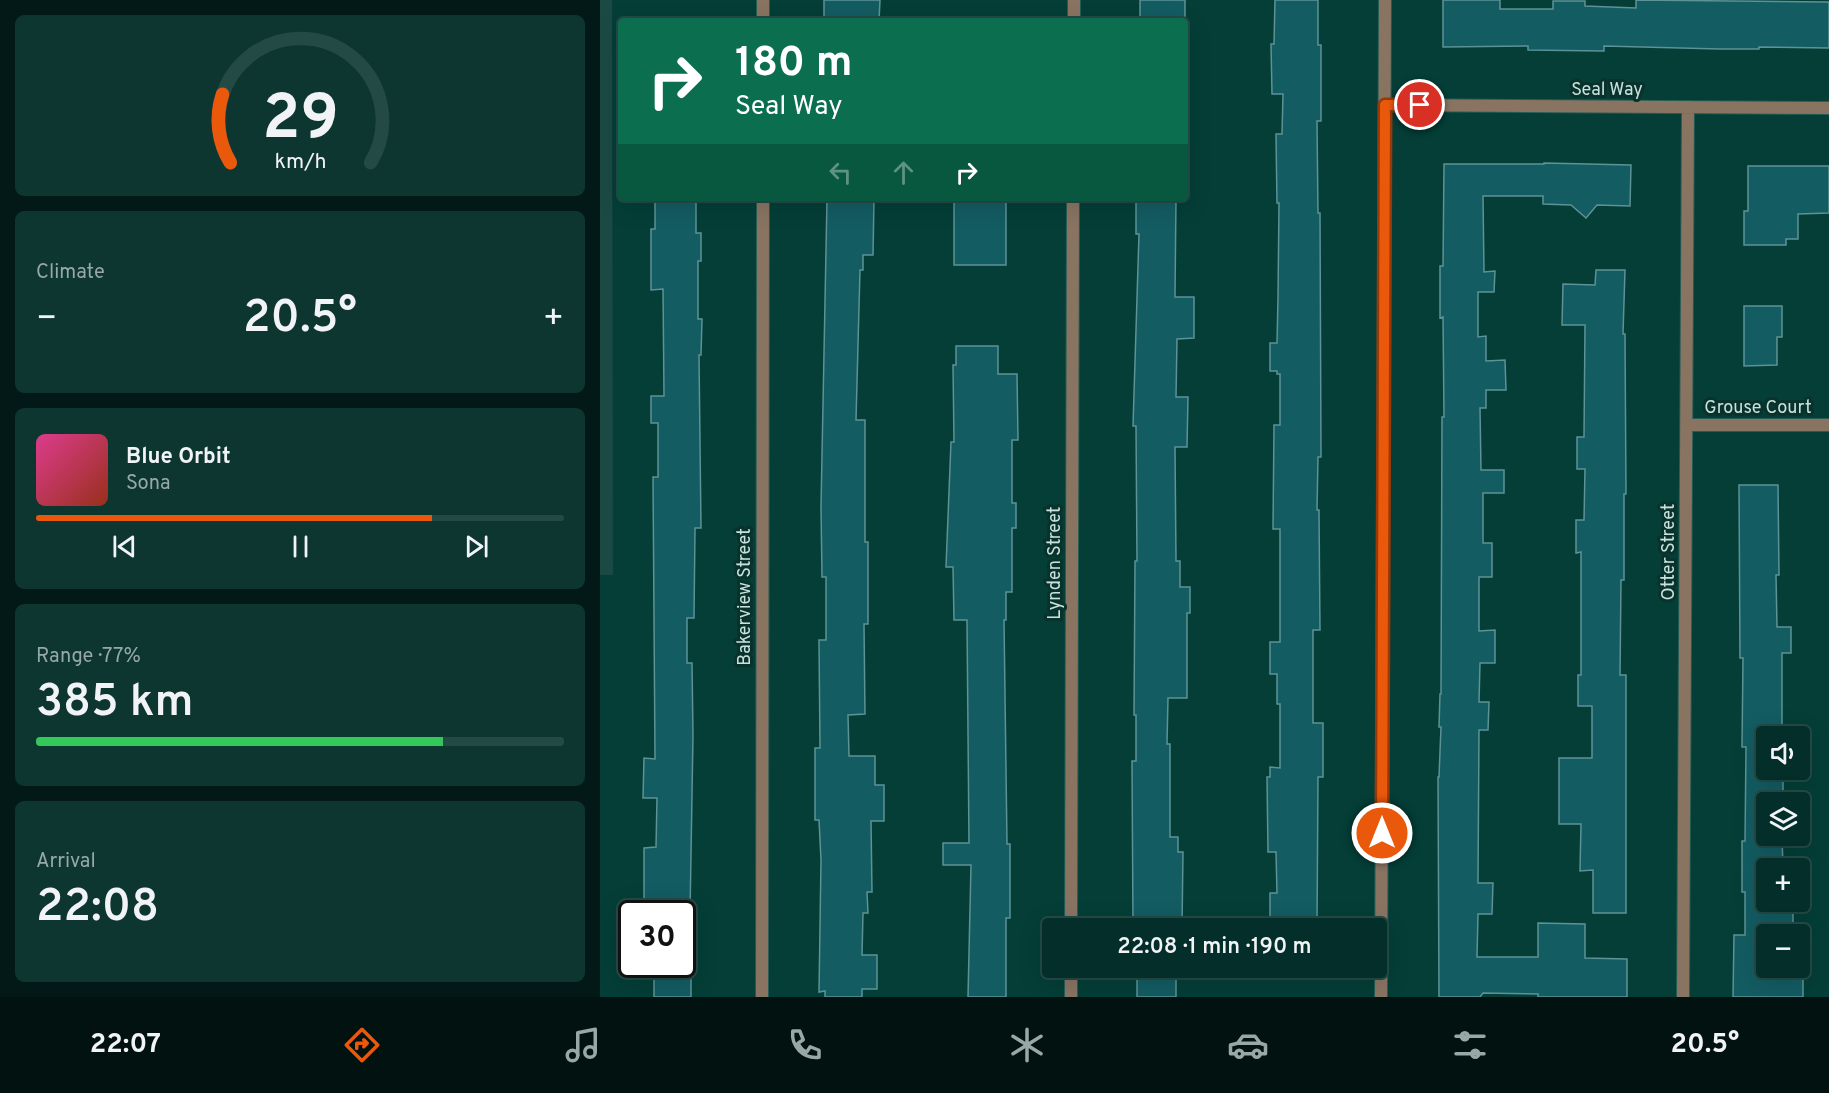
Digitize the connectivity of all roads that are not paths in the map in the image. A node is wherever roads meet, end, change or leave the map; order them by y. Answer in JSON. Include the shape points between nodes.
{"nodes":[{"id":1,"x":763,"y":0,"type":"edge"},
{"id":2,"x":1074,"y":0,"type":"edge"},
{"id":3,"x":1385,"y":0,"type":"edge"},
{"id":4,"x":763,"y":18,"type":"edge"},
{"id":5,"x":1074,"y":18,"type":"edge"},
{"id":6,"x":1385,"y":105,"type":"junction"},
{"id":7,"x":1688,"y":107,"type":"junction"},
{"id":8,"x":1829,"y":108,"type":"edge"},
{"id":9,"x":763,"y":201,"type":"edge"},
{"id":10,"x":1073,"y":201,"type":"edge"},
{"id":11,"x":1687,"y":425,"type":"junction"},
{"id":12,"x":1829,"y":425,"type":"edge"},
{"id":13,"x":1071,"y":918,"type":"edge"},
{"id":14,"x":1071,"y":978,"type":"edge"},
{"id":15,"x":762,"y":997,"type":"edge"},
{"id":16,"x":1071,"y":997,"type":"edge"},
{"id":17,"x":1381,"y":997,"type":"edge"},
{"id":18,"x":1683,"y":997,"type":"edge"}],
"edges":[{"from":1,"to":4,"type":"street"},
{"from":2,"to":5,"type":"street"},
{"from":3,"to":6,"type":"street"},
{"from":6,"to":7,"type":"street","name":"Seal Way"},
{"from":6,"to":17,"type":"street"},
{"from":7,"to":8,"type":"street","name":"Seal Way"},
{"from":7,"to":11,"type":"street","name":"Otter Street"},
{"from":9,"to":15,"type":"street","name":"Bakerview Street"},
{"from":10,"to":13,"type":"street","name":"Lynden Street"},
{"from":11,"to":12,"type":"street","name":"Grouse Court"},
{"from":11,"to":18,"type":"street","name":"Otter Street"},
{"from":14,"to":16,"type":"street"}]}
